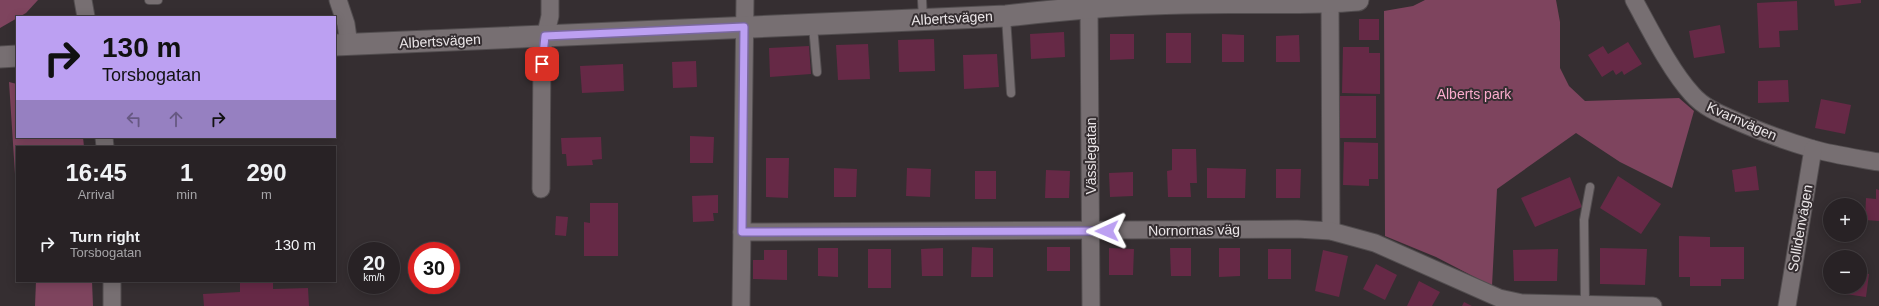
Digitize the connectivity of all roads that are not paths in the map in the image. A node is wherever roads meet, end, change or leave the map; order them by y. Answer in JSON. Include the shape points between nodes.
{"nodes":[{"id":1,"x":83,"y":0,"type":"edge"},
{"id":2,"x":149,"y":0,"type":"edge"},
{"id":3,"x":158,"y":0,"type":"edge"},
{"id":4,"x":338,"y":0,"type":"edge"},
{"id":5,"x":550,"y":0,"type":"edge"},
{"id":6,"x":745,"y":0,"type":"edge"},
{"id":7,"x":1358,"y":0,"type":"edge"},
{"id":8,"x":1634,"y":0,"type":"edge"},
{"id":9,"x":1186,"y":1,"type":"edge"},
{"id":10,"x":1330,"y":2,"type":"junction"},
{"id":11,"x":1088,"y":7,"type":"junction"},
{"id":12,"x":922,"y":10,"type":"edge"},
{"id":13,"x":86,"y":16,"type":"edge"},
{"id":14,"x":1006,"y":16,"type":"junction"},
{"id":15,"x":813,"y":25,"type":"junction"},
{"id":16,"x":744,"y":27,"type":"junction"},
{"id":17,"x":545,"y":36,"type":"junction"},
{"id":18,"x":342,"y":45,"type":"edge"},
{"id":19,"x":16,"y":56,"type":"edge"},
{"id":20,"x":0,"y":57,"type":"edge"},
{"id":21,"x":817,"y":72,"type":"dead end"},
{"id":22,"x":1011,"y":93,"type":"dead end"},
{"id":23,"x":1814,"y":150,"type":"junction"},
{"id":24,"x":1879,"y":162,"type":"edge"},
{"id":25,"x":1590,"y":187,"type":"dead end"},
{"id":26,"x":541,"y":189,"type":"dead end"},
{"id":27,"x":1091,"y":231,"type":"junction"},
{"id":28,"x":1331,"y":231,"type":"junction"},
{"id":29,"x":742,"y":232,"type":"junction"},
{"id":30,"x":112,"y":282,"type":"edge"},
{"id":31,"x":1584,"y":305,"type":"edge"},
{"id":32,"x":112,"y":306,"type":"edge"},
{"id":33,"x":741,"y":306,"type":"edge"},
{"id":34,"x":1091,"y":306,"type":"edge"},
{"id":35,"x":1653,"y":306,"type":"edge"},
{"id":36,"x":1787,"y":306,"type":"edge"}],
"edges":[{"from":1,"to":13,"type":"street"},
{"from":2,"to":3,"type":"lane"},
{"from":4,"to":18,"type":"street","via":[[346,24]]},
{"from":5,"to":17,"type":"street","via":[[550,16]]},
{"from":6,"to":16,"type":"street"},
{"from":7,"to":10,"type":"street","name":"Albertsvägen"},
{"from":8,"to":23,"type":"street","name":"Kvarnvägen","via":[[1681,79],[1702,104],[1755,129]]},
{"from":9,"to":10,"type":"street","name":"Albertsvägen"},
{"from":9,"to":11,"type":"street","name":"Albertsvägen"},
{"from":10,"to":28,"type":"street"},
{"from":11,"to":14,"type":"street","name":"Albertsvägen"},
{"from":11,"to":27,"type":"street","name":"Vässlegatan"},
{"from":12,"to":14,"type":"street","name":"Albertsvägen"},
{"from":12,"to":15,"type":"street","name":"Albertsvägen"},
{"from":14,"to":22,"type":"lane"},
{"from":15,"to":16,"type":"street","name":"Albertsvägen"},
{"from":15,"to":21,"type":"lane"},
{"from":16,"to":17,"type":"street","name":"Albertsvägen"},
{"from":16,"to":29,"type":"street"},
{"from":17,"to":18,"type":"street","name":"Albertsvägen"},
{"from":17,"to":26,"type":"street","via":[[542,64]]},
{"from":19,"to":20,"type":"street"},
{"from":23,"to":24,"type":"street","name":"Kvarnvägen"},
{"from":23,"to":36,"type":"street","name":"Sollidenvägen"},
{"from":25,"to":31,"type":"lane","via":[[1584,220]]},
{"from":27,"to":28,"type":"street","name":"Nornornas väg"},
{"from":27,"to":29,"type":"street","name":"Nornornas väg"},
{"from":27,"to":34,"type":"street","name":"Vässlegatan"},
{"from":28,"to":31,"type":"street","name":"Nornornas väg","via":[[1376,243],[1499,298],[1522,303]]},
{"from":29,"to":33,"type":"street"},
{"from":30,"to":32,"type":"street"},
{"from":31,"to":35,"type":"street","name":"Nornornas väg"}]}
